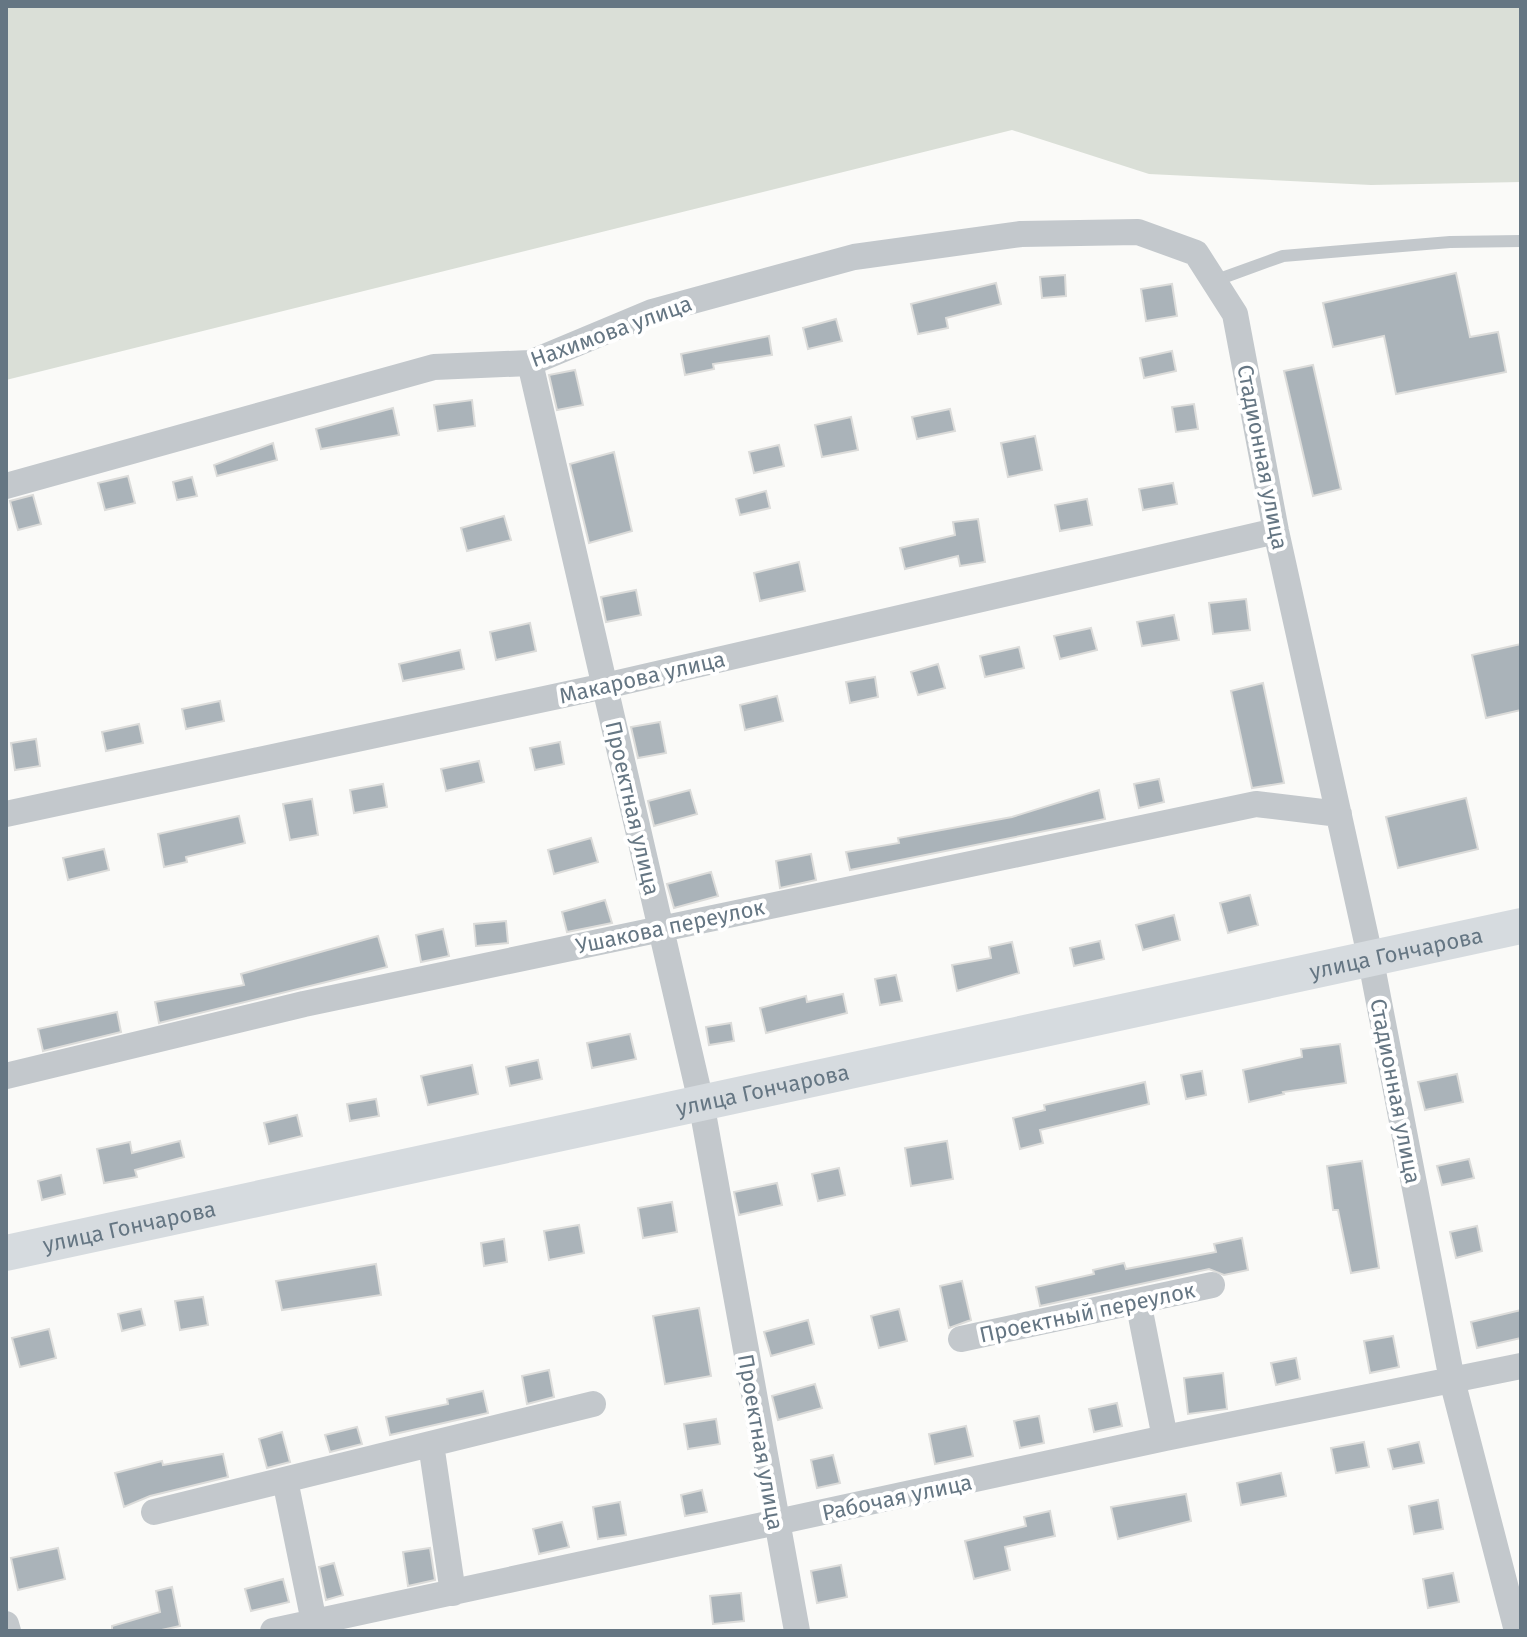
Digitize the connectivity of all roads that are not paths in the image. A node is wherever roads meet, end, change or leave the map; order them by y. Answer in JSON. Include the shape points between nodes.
{"nodes":[{"id":1,"x":1521,"y":241,"type":"edge"},
{"id":2,"x":1214,"y":281,"type":"junction"},
{"id":3,"x":1235,"y":314,"type":"joint"},
{"id":4,"x":530,"y":363,"type":"junction"},
{"id":5,"x":6,"y":486,"type":"edge"},
{"id":6,"x":1276,"y":531,"type":"junction"},
{"id":7,"x":605,"y":686,"type":"junction"},
{"id":8,"x":6,"y":814,"type":"edge"},
{"id":9,"x":1339,"y":814,"type":"junction"},
{"id":10,"x":1521,"y":926,"type":"edge"},
{"id":11,"x":660,"y":927,"type":"junction"},
{"id":12,"x":1370,"y":956,"type":"junction"},
{"id":13,"x":6,"y":1076,"type":"edge"},
{"id":14,"x":701,"y":1102,"type":"junction"},
{"id":15,"x":6,"y":1253,"type":"edge"},
{"id":16,"x":1212,"y":1285,"type":"dead end"},
{"id":17,"x":1138,"y":1301,"type":"junction"},
{"id":18,"x":961,"y":1339,"type":"dead end"},
{"id":19,"x":1521,"y":1366,"type":"edge"},
{"id":20,"x":1452,"y":1380,"type":"junction"},
{"id":21,"x":593,"y":1404,"type":"dead end"},
{"id":22,"x":1165,"y":1438,"type":"junction"},
{"id":23,"x":431,"y":1444,"type":"junction"},
{"id":24,"x":285,"y":1480,"type":"junction"},
{"id":25,"x":154,"y":1512,"type":"dead end"},
{"id":26,"x":776,"y":1524,"type":"junction"},
{"id":27,"x":453,"y":1593,"type":"junction"},
{"id":28,"x":314,"y":1622,"type":"junction"},
{"id":29,"x":6,"y":1624,"type":"edge"},
{"id":30,"x":8,"y":1631,"type":"edge"},
{"id":31,"x":273,"y":1631,"type":"edge"},
{"id":32,"x":797,"y":1631,"type":"edge"},
{"id":33,"x":1517,"y":1631,"type":"edge"}],
"edges":[{"from":1,"to":2,"type":"lane","via":[[1283,256]]},
{"from":2,"to":3,"type":"street","name":"Нахимова улица"},
{"from":2,"to":4,"type":"street","name":"Нахимова улица","via":[[1196,253],[1138,232],[1021,234],[854,257],[652,312]]},
{"from":3,"to":6,"type":"street","name":"Стадионная улица"},
{"from":4,"to":5,"type":"street","name":"Нахимова улица","via":[[434,367]]},
{"from":4,"to":7,"type":"street","name":"Проектная улица"},
{"from":6,"to":7,"type":"street","name":"Макарова улица"},
{"from":6,"to":9,"type":"street","name":"Стадионная улица"},
{"from":7,"to":8,"type":"street","name":"Макарова улица"},
{"from":7,"to":11,"type":"street","name":"Проектная улица"},
{"from":9,"to":11,"type":"street","name":"Ушакова переулок","via":[[1256,804]]},
{"from":9,"to":12,"type":"street","name":"Стадионная улица"},
{"from":10,"to":12,"type":"street","name":"улица Гончарова"},
{"from":11,"to":13,"type":"street","name":"Ушакова переулок","via":[[304,1004]]},
{"from":11,"to":14,"type":"street","name":"Проектная улица"},
{"from":12,"to":14,"type":"street","name":"улица Гончарова"},
{"from":12,"to":20,"type":"street","name":"Стадионная улица"},
{"from":14,"to":15,"type":"street","name":"улица Гончарова"},
{"from":14,"to":26,"type":"street","name":"Проектная улица"},
{"from":16,"to":17,"type":"street","name":"Проектный переулок"},
{"from":17,"to":18,"type":"street","name":"Проектный переулок"},
{"from":17,"to":22,"type":"street"},
{"from":19,"to":20,"type":"street","name":"Рабочая улица"},
{"from":20,"to":22,"type":"street","name":"Рабочая улица"},
{"from":20,"to":33,"type":"street","name":"Стадионная улица"},
{"from":21,"to":23,"type":"street"},
{"from":22,"to":26,"type":"street","name":"Рабочая улица"},
{"from":23,"to":24,"type":"street"},
{"from":23,"to":27,"type":"street"},
{"from":24,"to":25,"type":"street"},
{"from":24,"to":28,"type":"street"},
{"from":26,"to":27,"type":"street","name":"Рабочая улица"},
{"from":26,"to":32,"type":"street","name":"Проектная улица"},
{"from":27,"to":28,"type":"street","name":"Рабочая улица"},
{"from":28,"to":31,"type":"street","name":"Рабочая улица"},
{"from":29,"to":30,"type":"street"}]}
